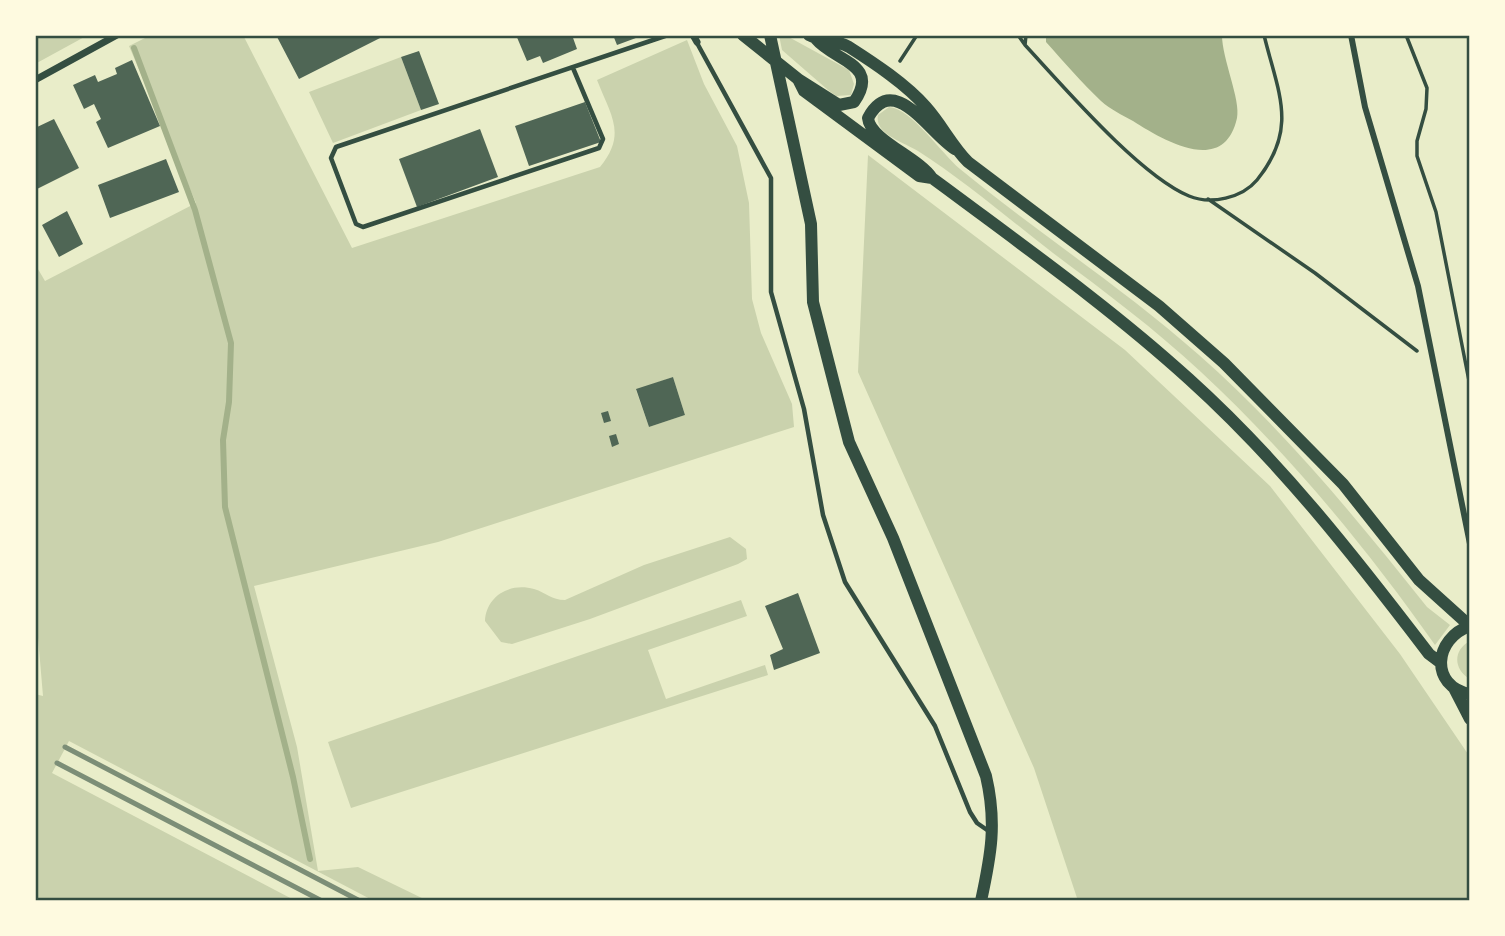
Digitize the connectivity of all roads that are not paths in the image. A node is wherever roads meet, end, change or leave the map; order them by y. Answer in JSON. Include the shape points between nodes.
{"nodes":[{"id":1,"x":117,"y":35,"type":"edge"},
{"id":2,"x":668,"y":35,"type":"edge"},
{"id":3,"x":743,"y":35,"type":"edge"},
{"id":4,"x":770,"y":35,"type":"edge"},
{"id":5,"x":1351,"y":35,"type":"edge"},
{"id":6,"x":812,"y":37,"type":"edge"},
{"id":7,"x":695,"y":38,"type":"edge"},
{"id":8,"x":773,"y":59,"type":"junction"},
{"id":9,"x":573,"y":68,"type":"junction"},
{"id":10,"x":798,"y":79,"type":"junction"},
{"id":11,"x":35,"y":80,"type":"edge"},
{"id":12,"x":956,"y":149,"type":"junction"},
{"id":13,"x":932,"y":178,"type":"junction"},
{"id":14,"x":1470,"y":544,"type":"edge"},
{"id":15,"x":1470,"y":626,"type":"edge"},
{"id":16,"x":1441,"y":663,"type":"junction"},
{"id":17,"x":1454,"y":687,"type":"junction"},
{"id":18,"x":1470,"y":694,"type":"edge"},
{"id":19,"x":1470,"y":719,"type":"edge"},
{"id":20,"x":992,"y":833,"type":"junction"},
{"id":21,"x":981,"y":901,"type":"edge"}],
"edges":[{"from":1,"to":11,"type":"street"},
{"from":2,"to":9,"type":"lane"},
{"from":3,"to":8,"type":"main road"},
{"from":4,"to":8,"type":"main road"},
{"from":5,"to":14,"type":"street","via":[[1365,107],[1418,286]]},
{"from":6,"to":10,"type":"main road","via":[[856,67],[862,79],[860,93],[854,103],[844,106]]},
{"from":6,"to":12,"type":"main road","via":[[835,40],[894,80],[923,104]]},
{"from":7,"to":20,"type":"lane","via":[[771,178],[771,292],[804,410],[823,515],[845,582],[935,726],[970,812]]},
{"from":8,"to":10,"type":"main road"},
{"from":8,"to":20,"type":"main road","via":[[811,224],[813,302],[849,442],[893,538],[986,776],[993,807]]},
{"from":9,"to":9,"type":"lane","via":[[336,148],[331,158],[356,224],[363,227],[599,148],[603,139]]},
{"from":10,"to":13,"type":"main road","via":[[804,91],[919,176]]},
{"from":12,"to":13,"type":"main road","via":[[941,141],[899,101],[886,100],[872,110],[868,118],[872,129],[924,166]]},
{"from":12,"to":15,"type":"main road","via":[[968,163],[1159,306],[1217,356],[1343,484],[1419,580]]},
{"from":13,"to":16,"type":"main road","via":[[1190,380],[1289,479],[1429,654]]},
{"from":15,"to":16,"type":"main road","via":[[1448,639]]},
{"from":16,"to":17,"type":"main road"},
{"from":17,"to":18,"type":"main road"},
{"from":17,"to":19,"type":"main road"},
{"from":20,"to":21,"type":"main road"}]}
